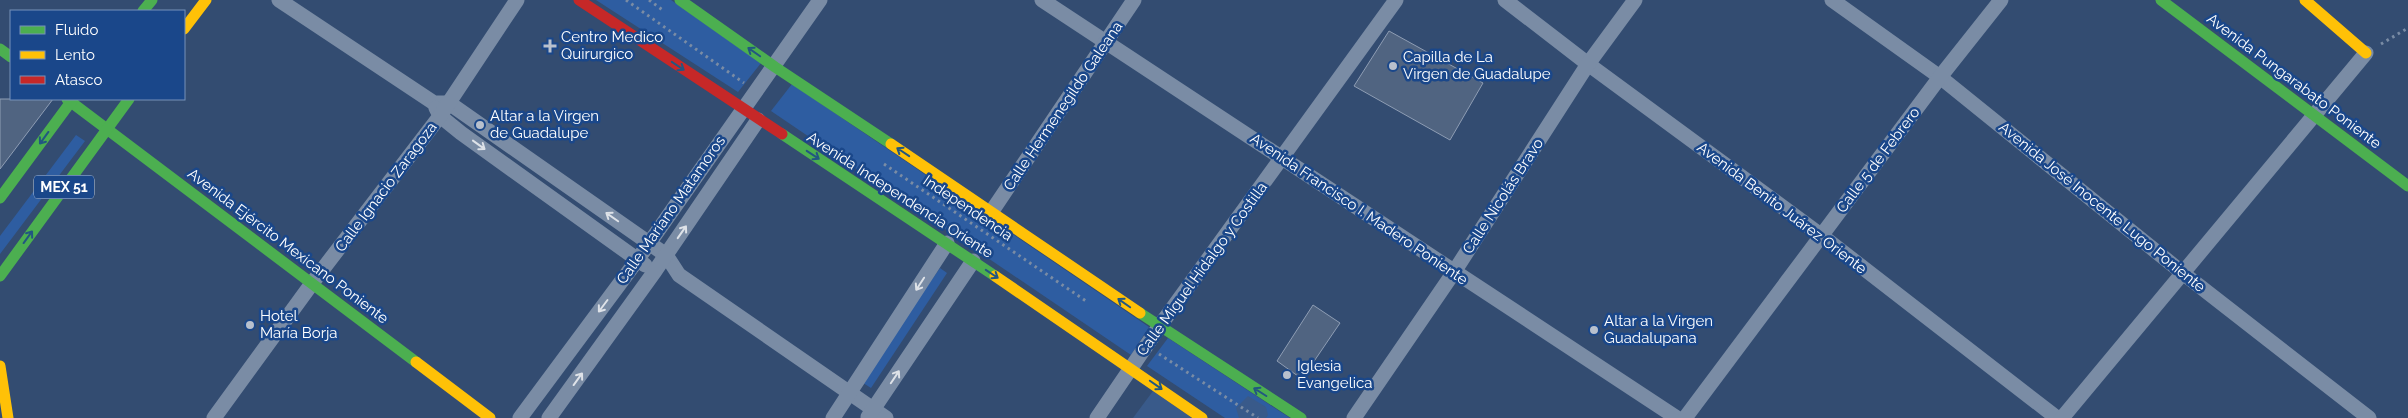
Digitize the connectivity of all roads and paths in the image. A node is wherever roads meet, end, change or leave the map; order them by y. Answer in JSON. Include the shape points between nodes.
{"nodes":[{"id":1,"x":206,"y":0,"type":"edge"},
{"id":2,"x":279,"y":0,"type":"edge"},
{"id":3,"x":517,"y":0,"type":"edge"},
{"id":4,"x":579,"y":0,"type":"edge"},
{"id":5,"x":626,"y":0,"type":"edge"},
{"id":6,"x":680,"y":0,"type":"edge"},
{"id":7,"x":820,"y":0,"type":"edge"},
{"id":8,"x":1042,"y":0,"type":"edge"},
{"id":9,"x":1134,"y":0,"type":"edge"},
{"id":10,"x":1396,"y":0,"type":"edge"},
{"id":11,"x":1506,"y":0,"type":"edge"},
{"id":12,"x":1635,"y":0,"type":"edge"},
{"id":13,"x":1832,"y":0,"type":"edge"},
{"id":14,"x":2001,"y":0,"type":"edge"},
{"id":15,"x":2161,"y":0,"type":"edge"},
{"id":16,"x":2305,"y":0,"type":"edge"},
{"id":17,"x":185,"y":28,"type":"edge"},
{"id":18,"x":2408,"y":28,"type":"edge"},
{"id":19,"x":1106,"y":43,"type":"junction"},
{"id":20,"x":2366,"y":53,"type":"junction"},
{"id":21,"x":1588,"y":64,"type":"junction"},
{"id":22,"x":775,"y":67,"type":"junction"},
{"id":23,"x":1940,"y":77,"type":"junction"},
{"id":24,"x":745,"y":83,"type":"dead end"},
{"id":25,"x":71,"y":100,"type":"edge"},
{"id":26,"x":128,"y":100,"type":"edge"},
{"id":27,"x":441,"y":108,"type":"junction"},
{"id":28,"x":743,"y":109,"type":"junction"},
{"id":29,"x":2314,"y":115,"type":"junction"},
{"id":30,"x":758,"y":120,"type":"junction"},
{"id":31,"x":106,"y":128,"type":"junction"},
{"id":32,"x":1282,"y":157,"type":"junction"},
{"id":33,"x":880,"y":161,"type":"dead end"},
{"id":34,"x":538,"y":165,"type":"junction"},
{"id":35,"x":526,"y":180,"type":"junction"},
{"id":36,"x":2408,"y":186,"type":"edge"},
{"id":37,"x":0,"y":198,"type":"edge"},
{"id":38,"x":992,"y":211,"type":"junction"},
{"id":39,"x":1822,"y":236,"type":"junction"},
{"id":40,"x":649,"y":243,"type":"junction"},
{"id":41,"x":947,"y":243,"type":"junction"},
{"id":42,"x":666,"y":255,"type":"junction"},
{"id":43,"x":638,"y":260,"type":"junction"},
{"id":44,"x":972,"y":261,"type":"junction"},
{"id":45,"x":655,"y":271,"type":"junction"},
{"id":46,"x":1454,"y":272,"type":"junction"},
{"id":47,"x":2184,"y":274,"type":"junction"},
{"id":48,"x":679,"y":275,"type":"junction"},
{"id":49,"x":0,"y":276,"type":"edge"},
{"id":50,"x":312,"y":282,"type":"junction"},
{"id":51,"x":1092,"y":306,"type":"dead end"},
{"id":52,"x":1159,"y":327,"type":"junction"},
{"id":53,"x":1156,"y":353,"type":"dead end"},
{"id":54,"x":0,"y":366,"type":"edge"},
{"id":55,"x":1131,"y":367,"type":"junction"},
{"id":56,"x":850,"y":393,"type":"junction"},
{"id":57,"x":876,"y":415,"type":"edge"},
{"id":58,"x":8,"y":418,"type":"edge"},
{"id":59,"x":214,"y":418,"type":"edge"},
{"id":60,"x":490,"y":418,"type":"edge"},
{"id":61,"x":520,"y":418,"type":"edge"},
{"id":62,"x":550,"y":418,"type":"edge"},
{"id":63,"x":833,"y":418,"type":"edge"},
{"id":64,"x":1097,"y":418,"type":"edge"},
{"id":65,"x":1202,"y":418,"type":"edge"},
{"id":66,"x":1258,"y":418,"type":"edge"},
{"id":67,"x":1301,"y":418,"type":"edge"},
{"id":68,"x":1354,"y":418,"type":"edge"},
{"id":69,"x":1677,"y":418,"type":"edge"},
{"id":70,"x":1685,"y":418,"type":"edge"},
{"id":71,"x":2057,"y":418,"type":"edge"},
{"id":72,"x":2062,"y":418,"type":"edge"},
{"id":73,"x":2369,"y":418,"type":"edge"}],
"edges":[{"from":1,"to":17,"type":"street"},
{"from":2,"to":27,"type":"street"},
{"from":3,"to":27,"type":"street","name":"Calle Ignacio Zaragoza"},
{"from":4,"to":28,"type":"street","name":"Avenida Independencia Oriente","one_way":true},
{"from":5,"to":24,"type":"path"},
{"from":22,"to":6,"type":"street","one_way":true},
{"from":7,"to":22,"type":"street","name":"Calle Mariano Matamoros"},
{"from":8,"to":19,"type":"street","name":"Avenida Francisco I. Madero Poniente"},
{"from":9,"to":19,"type":"street","name":"Calle Hermenegildo Galeana"},
{"from":10,"to":32,"type":"street","name":"Calle Miguel Hidalgo y Costilla"},
{"from":11,"to":21,"type":"street","name":"Avenida Benito Juárez Oriente"},
{"from":12,"to":21,"type":"street","name":"Calle Nicolás Bravo"},
{"from":13,"to":23,"type":"street","name":"Avenida José Inocente Lugo Poniente"},
{"from":14,"to":23,"type":"street","name":"Calle 5 de Febrero"},
{"from":15,"to":29,"type":"street","name":"Avenida Pungarabato Poniente"},
{"from":16,"to":20,"type":"street"},
{"from":18,"to":20,"type":"path"},
{"from":19,"to":32,"type":"street","name":"Avenida Francisco I. Madero Poniente"},
{"from":19,"to":38,"type":"street","name":"Calle Hermenegildo Galeana"},
{"from":20,"to":29,"type":"street"},
{"from":21,"to":39,"type":"street","name":"Avenida Benito Juárez Oriente"},
{"from":21,"to":46,"type":"street","name":"Calle Nicolás Bravo"},
{"from":22,"to":28,"type":"street","name":"Calle Mariano Matamoros"},
{"from":38,"to":22,"type":"street","one_way":true},
{"from":23,"to":39,"type":"street","name":"Calle 5 de Febrero"},
{"from":23,"to":47,"type":"street","name":"Avenida José Inocente Lugo Poniente"},
{"from":25,"to":31,"type":"street","name":"Avenida Ejército Mexicano Poniente"},
{"from":25,"to":37,"type":"street","number":"MEX 51","one_way":true},
{"from":26,"to":31,"type":"street","number":"MEX 51"},
{"from":27,"to":34,"type":"street"},
{"from":27,"to":35,"type":"street","one_way":true},
{"from":27,"to":50,"type":"street","name":"Calle Ignacio Zaragoza"},
{"from":28,"to":30,"type":"street","name":"Avenida Independencia Oriente"},
{"from":28,"to":40,"type":"street","name":"Calle Mariano Matamoros"},
{"from":29,"to":36,"type":"street","name":"Avenida Pungarabato Poniente"},
{"from":29,"to":47,"type":"street"},
{"from":30,"to":41,"type":"street","name":"Avenida Independencia Oriente","one_way":true},
{"from":42,"to":30,"type":"street","name":"Calle Mariano Matamoros","one_way":true},
{"from":49,"to":31,"type":"street","number":"MEX 51","one_way":true},
{"from":31,"to":50,"type":"street","name":"Avenida Ejército Mexicano Poniente"},
{"from":32,"to":46,"type":"street","name":"Avenida Francisco I. Madero Poniente"},
{"from":32,"to":52,"type":"street","name":"Calle Miguel Hidalgo y Costilla"},
{"from":33,"to":51,"type":"path","name":"Independencia"},
{"from":34,"to":35,"type":"street"},
{"from":40,"to":34,"type":"street","one_way":true},
{"from":35,"to":43,"type":"street"},
{"from":52,"to":38,"type":"street","one_way":true},
{"from":39,"to":70,"type":"street","name":"Calle 5 de Febrero"},
{"from":39,"to":71,"type":"street","name":"Avenida Benito Juárez Oriente"},
{"from":40,"to":42,"type":"street"},
{"from":40,"to":43,"type":"street","name":"Calle Mariano Matamoros"},
{"from":41,"to":44,"type":"street","name":"Avenida Independencia Oriente"},
{"from":41,"to":56,"type":"street","one_way":true},
{"from":42,"to":45,"type":"street","name":"Calle Mariano Matamoros"},
{"from":42,"to":48,"type":"street"},
{"from":43,"to":45,"type":"street"},
{"from":43,"to":61,"type":"street","name":"Calle Mariano Matamoros","one_way":true},
{"from":44,"to":55,"type":"street","name":"Avenida Independencia Oriente","one_way":true},
{"from":57,"to":44,"type":"street","one_way":true},
{"from":45,"to":48,"type":"street"},
{"from":62,"to":45,"type":"street","name":"Calle Mariano Matamoros","one_way":true},
{"from":46,"to":68,"type":"street","name":"Calle Nicolás Bravo"},
{"from":46,"to":69,"type":"street","name":"Avenida Francisco I. Madero Poniente"},
{"from":47,"to":72,"type":"street"},
{"from":47,"to":73,"type":"street","name":"Avenida José Inocente Lugo Poniente"},
{"from":48,"to":56,"type":"street"},
{"from":50,"to":59,"type":"street","name":"Calle Ignacio Zaragoza"},
{"from":50,"to":60,"type":"street","name":"Avenida Ejército Mexicano Poniente"},
{"from":52,"to":55,"type":"street","name":"Calle Miguel Hidalgo y Costilla"},
{"from":67,"to":52,"type":"street","one_way":true},
{"from":53,"to":66,"type":"path"},
{"from":54,"to":58,"type":"street"},
{"from":55,"to":64,"type":"street","name":"Calle Miguel Hidalgo y Costilla"},
{"from":55,"to":65,"type":"street","name":"Avenida Independencia Oriente","one_way":true},
{"from":56,"to":57,"type":"street"},
{"from":56,"to":63,"type":"street"}]}
